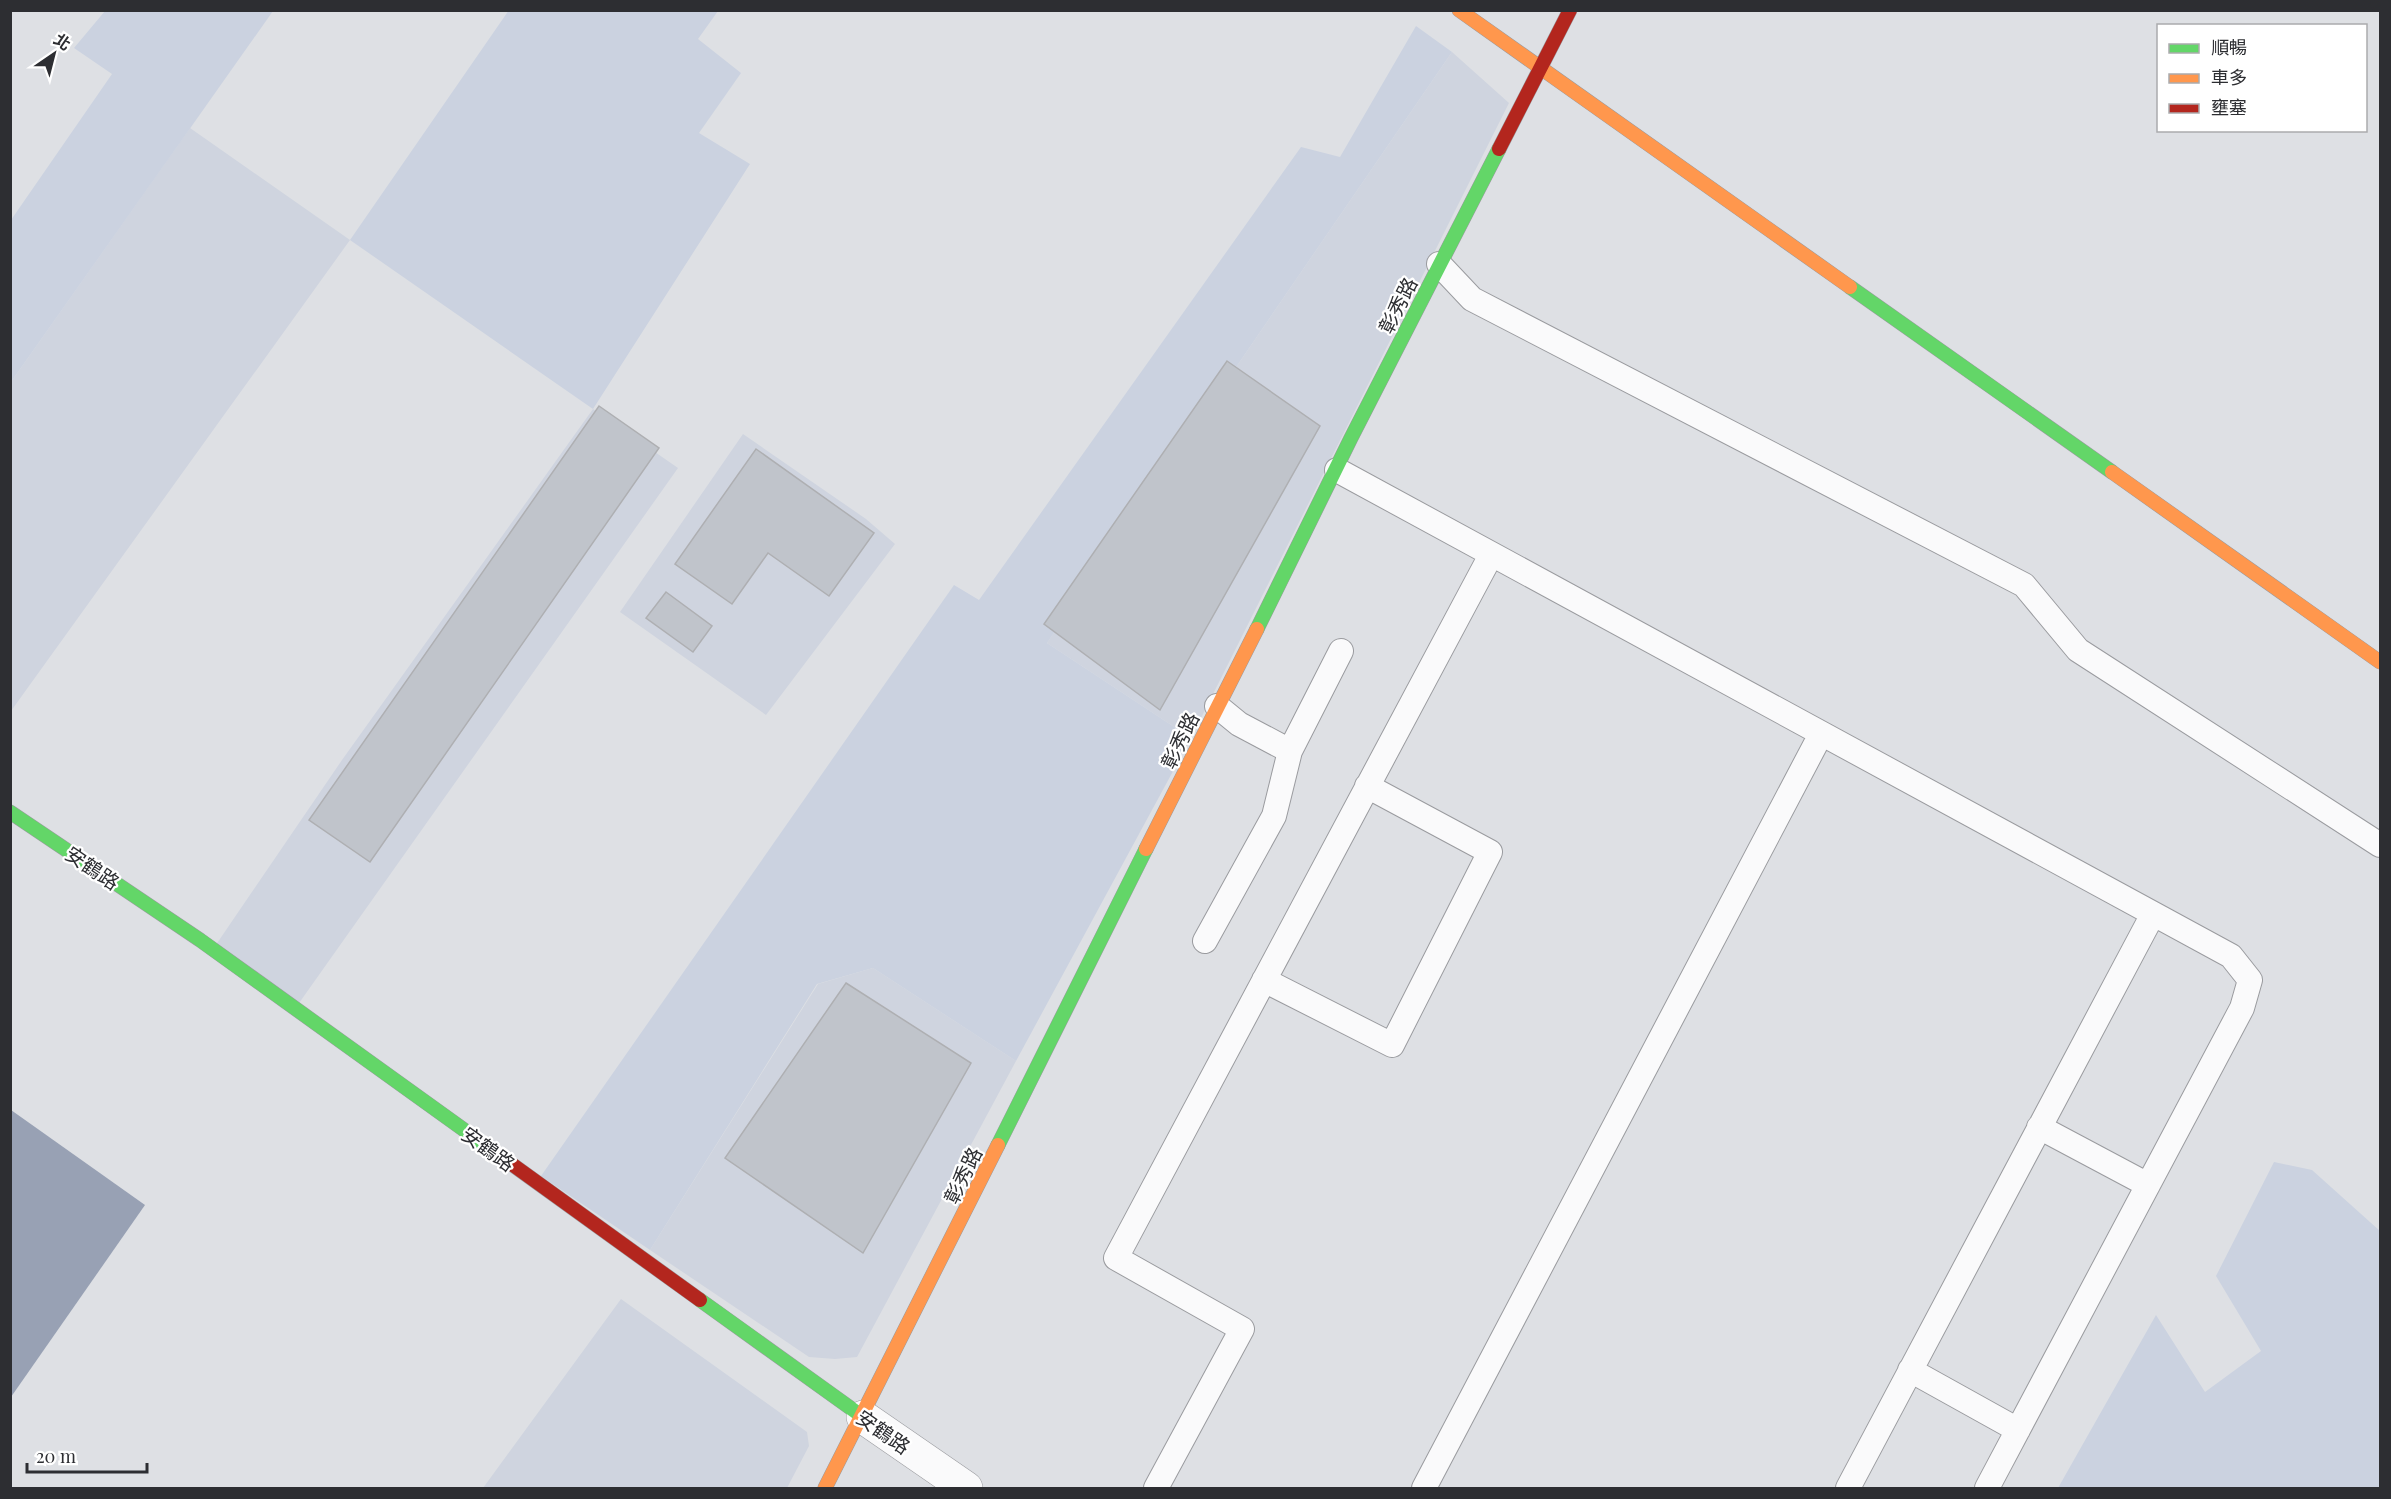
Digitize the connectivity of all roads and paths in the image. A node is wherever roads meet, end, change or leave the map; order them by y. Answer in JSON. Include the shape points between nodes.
{"nodes":[{"id":1,"x":1459,"y":10,"type":"edge"},
{"id":2,"x":1570,"y":10,"type":"edge"},
{"id":3,"x":1541,"y":67,"type":"junction"},
{"id":4,"x":1439,"y":264,"type":"junction"},
{"id":5,"x":1337,"y":470,"type":"junction"},
{"id":6,"x":1491,"y":555,"type":"junction"},
{"id":7,"x":1341,"y":651,"type":"dead end"},
{"id":8,"x":2380,"y":662,"type":"edge"},
{"id":9,"x":1217,"y":706,"type":"junction"},
{"id":10,"x":1821,"y":734,"type":"junction"},
{"id":11,"x":1290,"y":750,"type":"junction"},
{"id":12,"x":1367,"y":786,"type":"junction"},
{"id":13,"x":10,"y":812,"type":"edge"},
{"id":14,"x":2380,"y":845,"type":"edge"},
{"id":15,"x":2152,"y":914,"type":"junction"},
{"id":16,"x":1205,"y":941,"type":"dead end"},
{"id":17,"x":1264,"y":980,"type":"junction"},
{"id":18,"x":2039,"y":1127,"type":"junction"},
{"id":19,"x":2148,"y":1185,"type":"junction"},
{"id":20,"x":1910,"y":1370,"type":"junction"},
{"id":21,"x":863,"y":1417,"type":"junction"},
{"id":22,"x":2018,"y":1430,"type":"junction"},
{"id":23,"x":825,"y":1488,"type":"edge"},
{"id":24,"x":966,"y":1488,"type":"edge"},
{"id":25,"x":1156,"y":1488,"type":"edge"},
{"id":26,"x":1424,"y":1488,"type":"edge"},
{"id":27,"x":1848,"y":1488,"type":"edge"},
{"id":28,"x":1987,"y":1488,"type":"edge"}],
"edges":[{"from":1,"to":3,"type":"street"},
{"from":2,"to":3,"type":"street","name":"彰秀路"},
{"from":3,"to":4,"type":"street","name":"彰秀路"},
{"from":3,"to":8,"type":"street"},
{"from":4,"to":5,"type":"street","name":"彰秀路"},
{"from":4,"to":14,"type":"lane","via":[[1472,298],[2024,585],[2078,650]]},
{"from":5,"to":6,"type":"lane"},
{"from":5,"to":9,"type":"street","name":"彰秀路"},
{"from":6,"to":10,"type":"lane"},
{"from":6,"to":12,"type":"lane"},
{"from":7,"to":11,"type":"lane"},
{"from":9,"to":11,"type":"lane","via":[[1239,724]]},
{"from":9,"to":21,"type":"street","name":"彰秀路"},
{"from":10,"to":15,"type":"lane"},
{"from":10,"to":26,"type":"lane"},
{"from":11,"to":16,"type":"lane","via":[[1274,816]]},
{"from":12,"to":17,"type":"lane"},
{"from":12,"to":17,"type":"lane","via":[[1490,852],[1392,1045]]},
{"from":13,"to":21,"type":"street","name":"安鶴路","via":[[200,940]]},
{"from":15,"to":18,"type":"lane"},
{"from":15,"to":19,"type":"lane","via":[[2231,956],[2250,980],[2242,1008]]},
{"from":17,"to":25,"type":"lane","via":[[1116,1258],[1242,1329]]},
{"from":18,"to":19,"type":"lane"},
{"from":18,"to":20,"type":"lane"},
{"from":19,"to":22,"type":"lane"},
{"from":20,"to":22,"type":"lane"},
{"from":20,"to":27,"type":"lane"},
{"from":21,"to":23,"type":"street","name":"彰秀路"},
{"from":21,"to":24,"type":"street","name":"安鶴路"},
{"from":22,"to":28,"type":"lane"}]}
